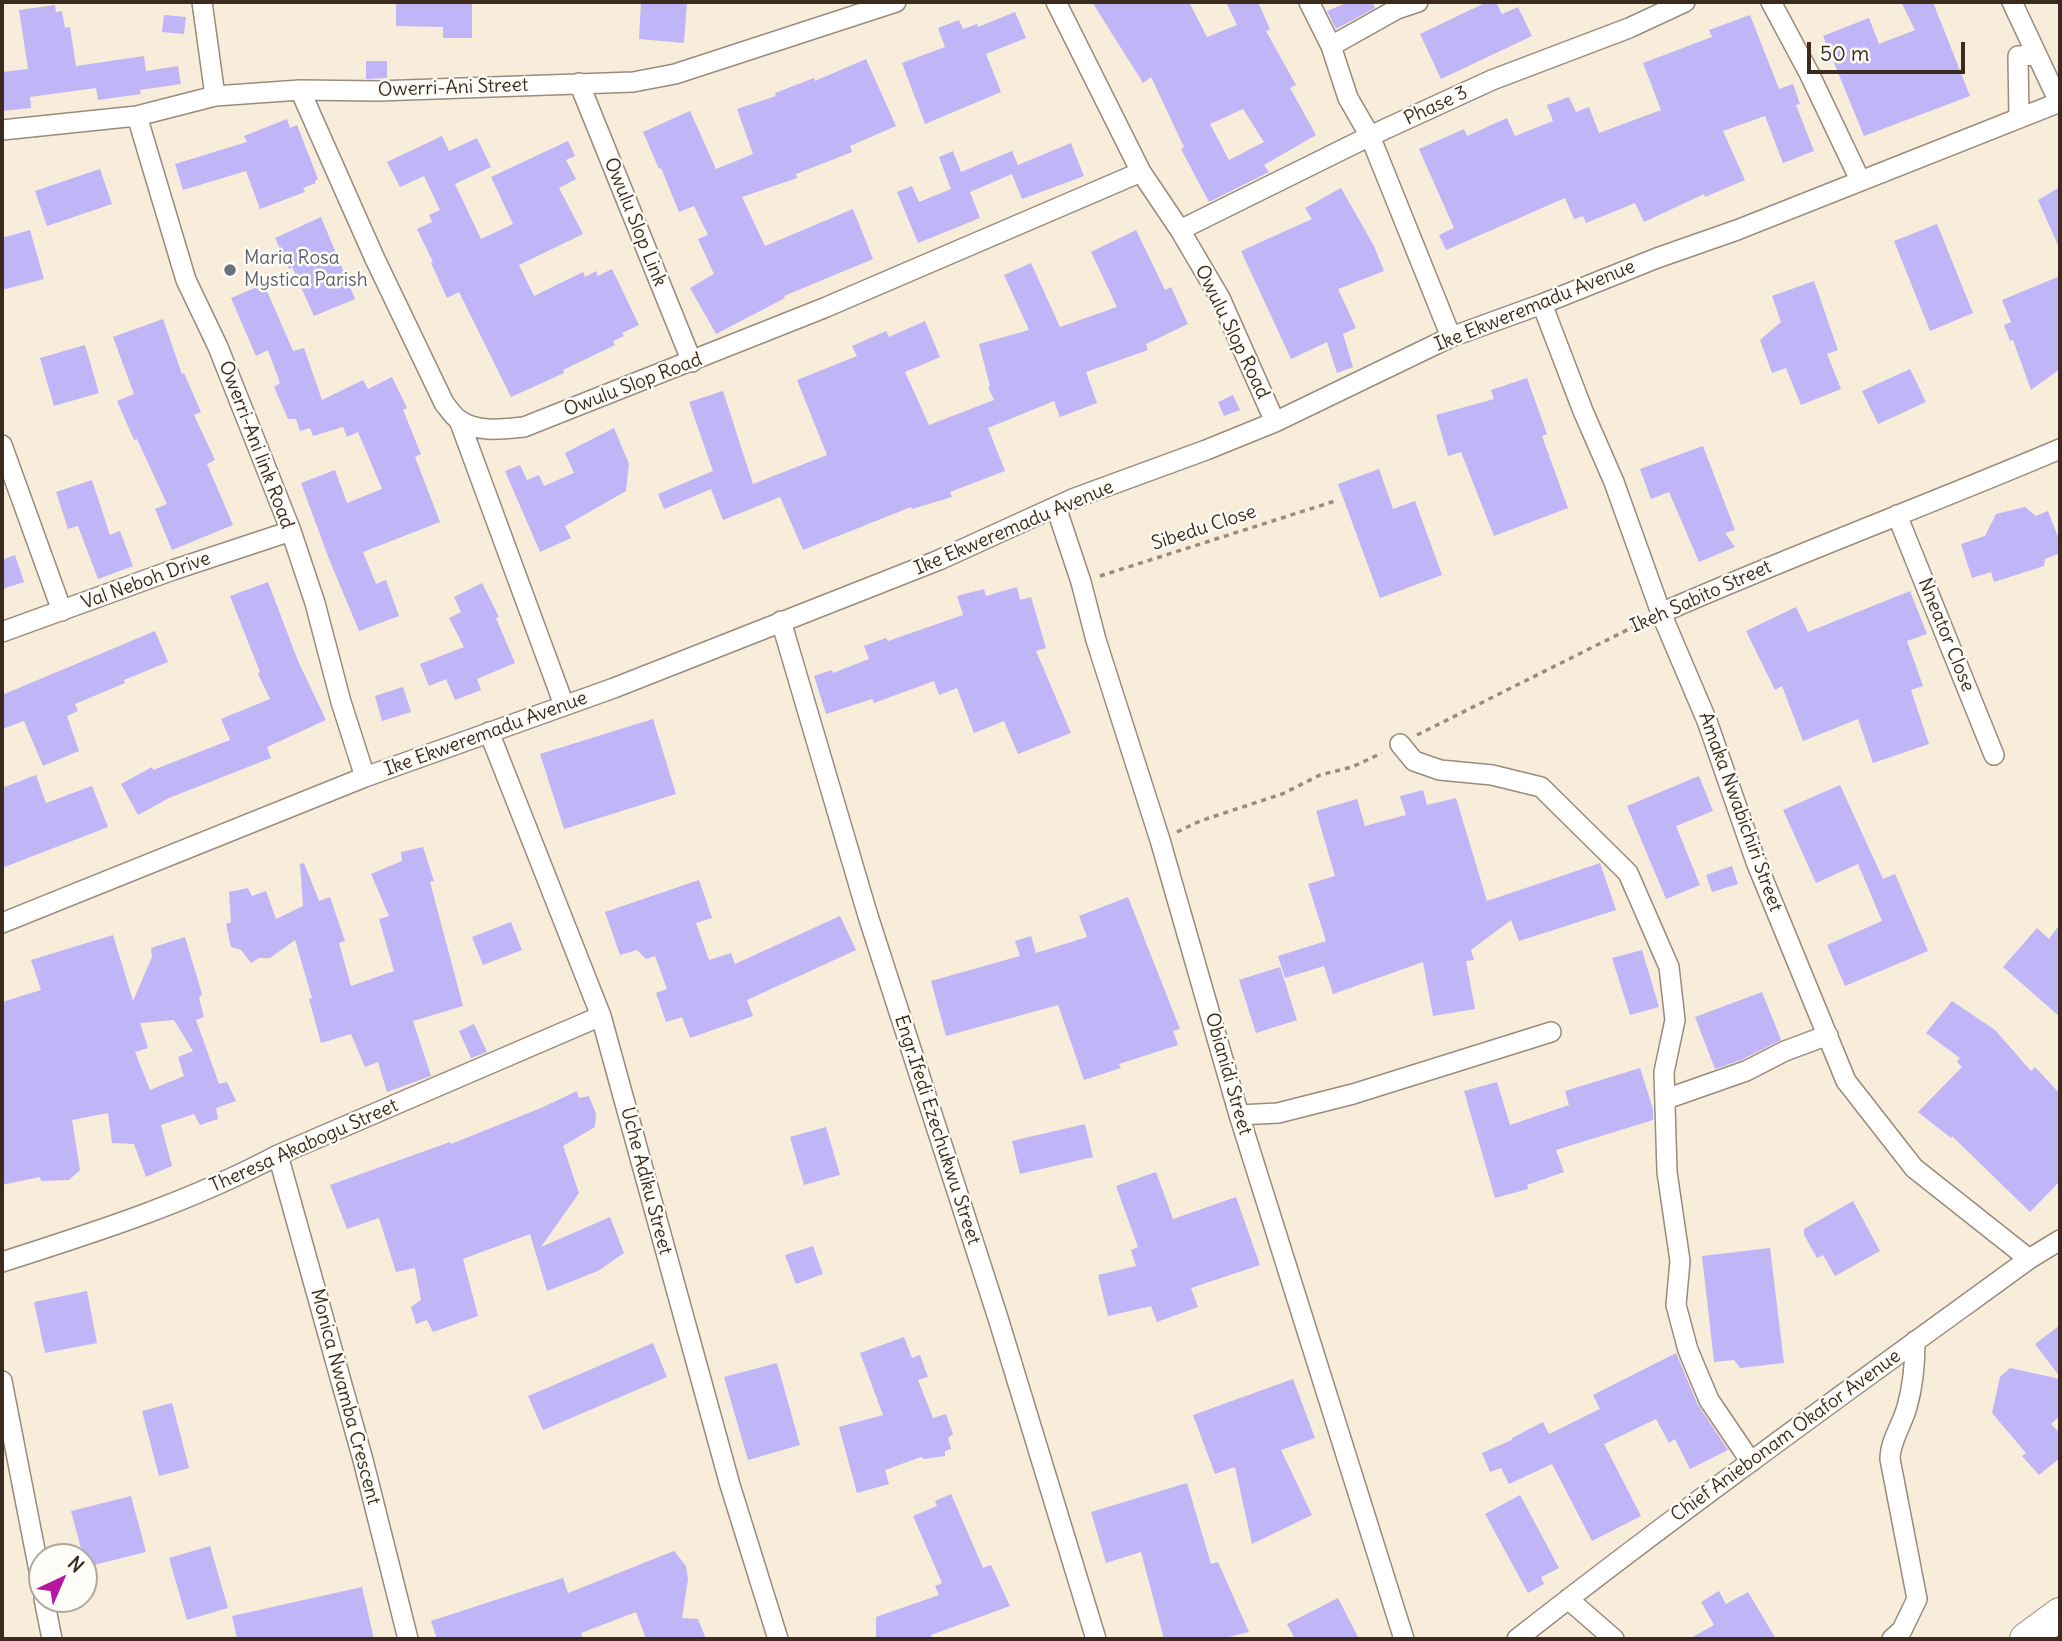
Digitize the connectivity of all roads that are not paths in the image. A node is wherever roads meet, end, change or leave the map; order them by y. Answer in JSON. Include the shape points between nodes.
{"nodes":[{"id":1,"x":202,"y":2,"type":"edge"},
{"id":2,"x":896,"y":2,"type":"edge"},
{"id":3,"x":1056,"y":2,"type":"edge"},
{"id":4,"x":1309,"y":2,"type":"edge"},
{"id":5,"x":1418,"y":2,"type":"edge"},
{"id":6,"x":1685,"y":2,"type":"edge"},
{"id":7,"x":1771,"y":2,"type":"edge"},
{"id":8,"x":2012,"y":2,"type":"edge"},
{"id":9,"x":1331,"y":46,"type":"junction"},
{"id":10,"x":2037,"y":55,"type":"junction"},
{"id":11,"x":579,"y":83,"type":"junction"},
{"id":12,"x":300,"y":90,"type":"junction"},
{"id":13,"x":215,"y":96,"type":"junction"},
{"id":14,"x":2060,"y":102,"type":"edge"},
{"id":15,"x":137,"y":116,"type":"junction"},
{"id":16,"x":2019,"y":118,"type":"junction"},
{"id":17,"x":2,"y":130,"type":"edge"},
{"id":18,"x":1370,"y":136,"type":"junction"},
{"id":19,"x":1141,"y":172,"type":"junction"},
{"id":20,"x":1860,"y":180,"type":"junction"},
{"id":21,"x":1180,"y":230,"type":"junction"},
{"id":22,"x":1542,"y":304,"type":"junction"},
{"id":23,"x":1451,"y":337,"type":"junction"},
{"id":24,"x":692,"y":362,"type":"junction"},
{"id":25,"x":459,"y":420,"type":"junction"},
{"id":26,"x":1275,"y":422,"type":"junction"},
{"id":27,"x":2,"y":445,"type":"edge"},
{"id":28,"x":2060,"y":449,"type":"edge"},
{"id":29,"x":1056,"y":507,"type":"junction"},
{"id":30,"x":1898,"y":515,"type":"junction"},
{"id":31,"x":290,"y":531,"type":"junction"},
{"id":32,"x":62,"y":611,"type":"junction"},
{"id":33,"x":1661,"y":613,"type":"junction"},
{"id":34,"x":781,"y":621,"type":"junction"},
{"id":35,"x":2,"y":632,"type":"edge"},
{"id":36,"x":564,"y":705,"type":"junction"},
{"id":37,"x":489,"y":732,"type":"junction"},
{"id":38,"x":1400,"y":744,"type":"road end"},
{"id":39,"x":1994,"y":755,"type":"dead end"},
{"id":40,"x":365,"y":777,"type":"junction"},
{"id":41,"x":2,"y":923,"type":"edge"},
{"id":42,"x":601,"y":1016,"type":"junction"},
{"id":43,"x":1550,"y":1032,"type":"dead end"},
{"id":44,"x":1828,"y":1035,"type":"junction"},
{"id":45,"x":1666,"y":1099,"type":"junction"},
{"id":46,"x":1239,"y":1115,"type":"junction"},
{"id":47,"x":278,"y":1155,"type":"junction"},
{"id":48,"x":2060,"y":1240,"type":"edge"},
{"id":49,"x":2029,"y":1259,"type":"junction"},
{"id":50,"x":2,"y":1262,"type":"edge"},
{"id":51,"x":1916,"y":1341,"type":"junction"},
{"id":52,"x":2,"y":1381,"type":"edge"},
{"id":53,"x":1751,"y":1462,"type":"junction"},
{"id":54,"x":33,"y":1543,"type":"edge"},
{"id":55,"x":1568,"y":1599,"type":"junction"},
{"id":56,"x":47,"y":1613,"type":"edge"},
{"id":57,"x":2060,"y":1614,"type":"edge"},
{"id":58,"x":52,"y":1639,"type":"edge"},
{"id":59,"x":408,"y":1639,"type":"edge"},
{"id":60,"x":778,"y":1639,"type":"edge"},
{"id":61,"x":1096,"y":1639,"type":"edge"},
{"id":62,"x":1404,"y":1639,"type":"edge"},
{"id":63,"x":1517,"y":1639,"type":"edge"},
{"id":64,"x":1614,"y":1639,"type":"edge"},
{"id":65,"x":1892,"y":1639,"type":"edge"},
{"id":66,"x":2026,"y":1639,"type":"edge"}],
"edges":[{"from":1,"to":13,"type":"street"},
{"from":2,"to":11,"type":"street","name":"Owerri-Ani Street","via":[[675,74],[633,82]]},
{"from":3,"to":19,"type":"street","name":"Owulu Slop Road"},
{"from":4,"to":9,"type":"street"},
{"from":5,"to":9,"type":"street"},
{"from":6,"to":18,"type":"street","name":"Phase 3","via":[[1629,29],[1492,80]]},
{"from":7,"to":20,"type":"street"},
{"from":8,"to":10,"type":"street"},
{"from":9,"to":18,"type":"street","via":[[1348,98]]},
{"from":10,"to":14,"type":"street"},
{"from":10,"to":16,"type":"street","via":[[2018,56]]},
{"from":11,"to":12,"type":"street","name":"Owerri-Ani Street"},
{"from":11,"to":24,"type":"street","name":"Owulu Slop Link"},
{"from":12,"to":13,"type":"street","name":"Owerri-Ani Street"},
{"from":12,"to":25,"type":"street","via":[[443,403]]},
{"from":13,"to":15,"type":"street","name":"Owerri-Ani Street"},
{"from":14,"to":16,"type":"street","name":"Ike Ekweremadu Avenue"},
{"from":15,"to":17,"type":"street","name":"Owerri-Ani Street"},
{"from":15,"to":31,"type":"street","name":"Owerri-Ani link Road","via":[[186,280],[218,347]]},
{"from":16,"to":20,"type":"street","name":"Ike Ekweremadu Avenue"},
{"from":18,"to":21,"type":"street","name":"Phase 3"},
{"from":18,"to":23,"type":"street"},
{"from":19,"to":21,"type":"street","name":"Owulu Slop Road"},
{"from":19,"to":24,"type":"street","name":"Owulu Slop Road"},
{"from":20,"to":22,"type":"street","name":"Ike Ekweremadu Avenue"},
{"from":21,"to":26,"type":"street","name":"Owulu Slop Road","via":[[1220,298]]},
{"from":22,"to":23,"type":"street","name":"Ike Ekweremadu Avenue"},
{"from":22,"to":33,"type":"street","name":"Amaka Nwabichiri Street"},
{"from":23,"to":26,"type":"street","name":"Ike Ekweremadu Avenue"},
{"from":24,"to":25,"type":"street","name":"Owulu Slop Road","via":[[524,427],[479,428]]},
{"from":25,"to":36,"type":"street"},
{"from":26,"to":29,"type":"street","name":"Ike Ekweremadu Avenue"},
{"from":27,"to":32,"type":"street"},
{"from":28,"to":30,"type":"street","name":"Ikeh Sabito Street"},
{"from":29,"to":34,"type":"street","name":"Ike Ekweremadu Avenue","via":[[939,560]]},
{"from":29,"to":46,"type":"street","name":"Obianidi Street","via":[[1160,840]]},
{"from":30,"to":33,"type":"street","name":"Ikeh Sabito Street"},
{"from":30,"to":39,"type":"street","name":"Nneator Close"},
{"from":31,"to":32,"type":"street","name":"Val Neboh Drive"},
{"from":31,"to":40,"type":"street","name":"Owerri-Ani link Road"},
{"from":32,"to":35,"type":"street","name":"Val Neboh Drive"},
{"from":33,"to":44,"type":"street","name":"Amaka Nwabichiri Street"},
{"from":34,"to":36,"type":"street","name":"Ike Ekweremadu Avenue"},
{"from":34,"to":61,"type":"street","name":"Engr.Ifedi Ezechukwu Street","via":[[868,916]]},
{"from":36,"to":37,"type":"street","name":"Ike Ekweremadu Avenue"},
{"from":37,"to":40,"type":"street","name":"Ike Ekweremadu Avenue"},
{"from":37,"to":42,"type":"street","name":"Uche Adiku Street"},
{"from":38,"to":45,"type":"street","via":[[1414,761],[1440,770],[1492,775],[1541,787],[1628,873],[1669,967],[1675,1020],[1664,1072]]},
{"from":40,"to":41,"type":"street","name":"Ike Ekweremadu Avenue"},
{"from":42,"to":47,"type":"street","name":"Theresa Akabogu Street"},
{"from":42,"to":60,"type":"street","name":"Uche Adiku Street","via":[[730,1485]]},
{"from":43,"to":46,"type":"street","via":[[1353,1094],[1278,1113]]},
{"from":44,"to":45,"type":"street"},
{"from":44,"to":49,"type":"street","name":"Amaka Nwabichiri Street","via":[[1846,1081],[1914,1168]]},
{"from":45,"to":53,"type":"street","via":[[1667,1172],[1680,1261],[1676,1305],[1688,1350],[1710,1400]]},
{"from":46,"to":62,"type":"street","name":"Obianidi Street"},
{"from":47,"to":50,"type":"street","name":"Theresa Akabogu Street","via":[[179,1201]]},
{"from":47,"to":59,"type":"street","name":"Monica Nwamba Crescent"},
{"from":48,"to":49,"type":"street","name":"Chief Aniebonam Okafor Avenue"},
{"from":49,"to":51,"type":"street","name":"Chief Aniebonam Okafor Avenue"},
{"from":51,"to":53,"type":"street","name":"Chief Aniebonam Okafor Avenue"},
{"from":51,"to":65,"type":"street","via":[[1907,1409],[1890,1460],[1917,1599],[1902,1630]]},
{"from":52,"to":54,"type":"street"},
{"from":53,"to":55,"type":"street","name":"Chief Aniebonam Okafor Avenue"},
{"from":55,"to":63,"type":"street","name":"Chief Aniebonam Okafor Avenue"},
{"from":55,"to":64,"type":"street"},
{"from":56,"to":58,"type":"street"},
{"from":57,"to":66,"type":"highway"}]}
